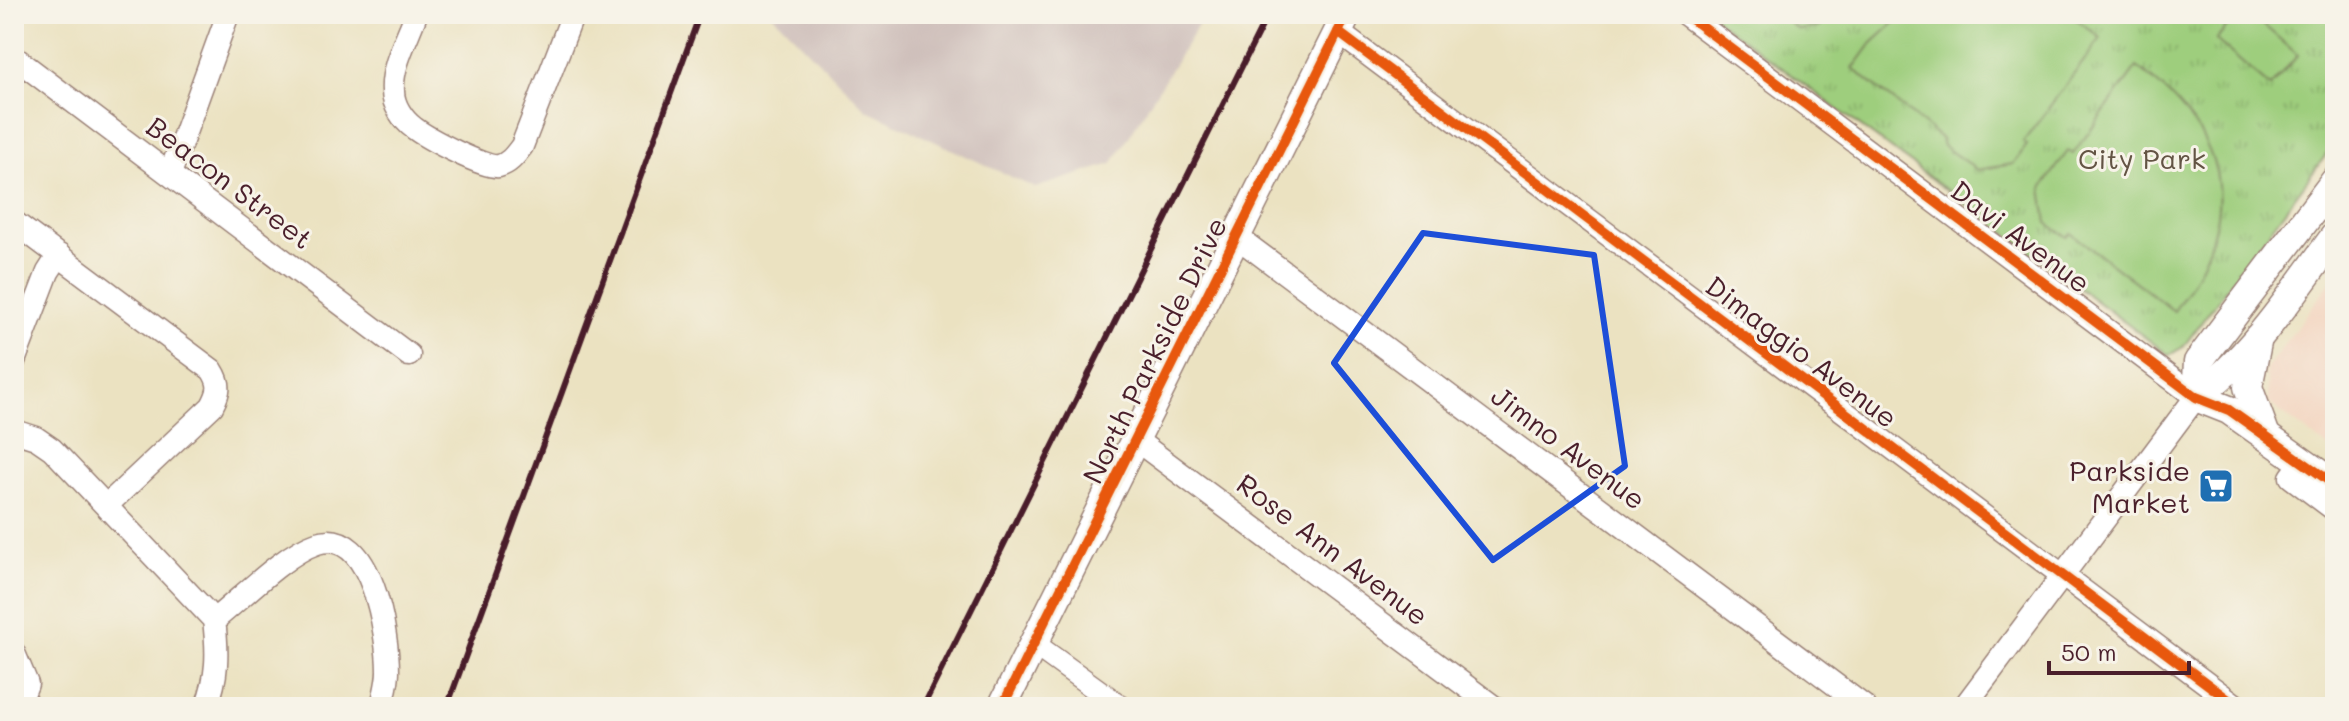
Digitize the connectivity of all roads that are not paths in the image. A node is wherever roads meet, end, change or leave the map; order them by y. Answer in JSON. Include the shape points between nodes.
{"nodes":[{"id":1,"x":228,"y":14,"type":"edge"},
{"id":2,"x":416,"y":14,"type":"edge"},
{"id":3,"x":573,"y":14,"type":"edge"},
{"id":4,"x":1685,"y":14,"type":"edge"},
{"id":5,"x":1342,"y":23,"type":"edge"},
{"id":6,"x":14,"y":57,"type":"edge"},
{"id":7,"x":170,"y":174,"type":"junction"},
{"id":8,"x":2335,"y":181,"type":"edge"},
{"id":9,"x":14,"y":222,"type":"edge"},
{"id":10,"x":2335,"y":236,"type":"edge"},
{"id":11,"x":1237,"y":237,"type":"junction"},
{"id":12,"x":59,"y":255,"type":"junction"},
{"id":13,"x":2258,"y":337,"type":"junction"},
{"id":14,"x":409,"y":355,"type":"dead end"},
{"id":15,"x":14,"y":361,"type":"edge"},
{"id":16,"x":2196,"y":397,"type":"junction"},
{"id":17,"x":14,"y":431,"type":"edge"},
{"id":18,"x":2265,"y":433,"type":"junction"},
{"id":19,"x":1136,"y":440,"type":"junction"},
{"id":20,"x":2303,"y":461,"type":"junction"},
{"id":21,"x":2335,"y":485,"type":"edge"},
{"id":22,"x":107,"y":505,"type":"junction"},
{"id":23,"x":2335,"y":510,"type":"edge"},
{"id":24,"x":2062,"y":575,"type":"junction"},
{"id":25,"x":214,"y":620,"type":"junction"},
{"id":26,"x":1034,"y":644,"type":"junction"},
{"id":27,"x":14,"y":653,"type":"edge"},
{"id":28,"x":18,"y":707,"type":"edge"},
{"id":29,"x":206,"y":707,"type":"edge"},
{"id":30,"x":382,"y":707,"type":"edge"},
{"id":31,"x":1002,"y":707,"type":"edge"},
{"id":32,"x":1121,"y":707,"type":"edge"},
{"id":33,"x":1494,"y":707,"type":"edge"},
{"id":34,"x":1865,"y":707,"type":"edge"},
{"id":35,"x":1964,"y":707,"type":"edge"},
{"id":36,"x":2238,"y":707,"type":"edge"}],
"edges":[{"from":1,"to":7,"type":"street"},
{"from":2,"to":3,"type":"street","via":[[394,75],[392,93],[399,112],[413,128],[496,167],[511,161],[522,146]]},
{"from":4,"to":16,"type":"street","name":"Davi Avenue"},
{"from":5,"to":11,"type":"street","name":"North Parkside Drive"},
{"from":5,"to":24,"type":"street","name":"Dimaggio Avenue"},
{"from":6,"to":7,"type":"street","name":"Beacon Street"},
{"from":7,"to":14,"type":"street","name":"Beacon Street"},
{"from":8,"to":16,"type":"street","via":[[2198,362]]},
{"from":9,"to":12,"type":"street"},
{"from":10,"to":13,"type":"street"},
{"from":11,"to":19,"type":"street","name":"North Parkside Drive"},
{"from":11,"to":34,"type":"street","name":"Jimno Avenue"},
{"from":12,"to":15,"type":"street"},
{"from":12,"to":22,"type":"street","via":[[212,370],[219,381],[212,406]]},
{"from":13,"to":16,"type":"street","via":[[2222,379]]},
{"from":13,"to":18,"type":"street","via":[[2248,387]]},
{"from":16,"to":18,"type":"street","name":"Davi Avenue"},
{"from":16,"to":24,"type":"street"},
{"from":17,"to":22,"type":"street","via":[[52,449]]},
{"from":18,"to":20,"type":"street","name":"Davi Avenue"},
{"from":19,"to":26,"type":"street","name":"North Parkside Drive"},
{"from":19,"to":33,"type":"street","name":"Rose Ann Avenue"},
{"from":20,"to":21,"type":"street","name":"Davi Avenue"},
{"from":20,"to":23,"type":"street","via":[[2291,477]]},
{"from":22,"to":25,"type":"street"},
{"from":24,"to":35,"type":"street"},
{"from":24,"to":36,"type":"street","name":"Dimaggio Avenue"},
{"from":25,"to":29,"type":"street","via":[[218,652]]},
{"from":25,"to":30,"type":"street","via":[[298,553],[319,542],[346,547],[360,559],[375,591],[387,642]]},
{"from":26,"to":31,"type":"street","name":"North Parkside Drive"},
{"from":26,"to":32,"type":"street"},
{"from":27,"to":28,"type":"street","via":[[27,684]]}]}
